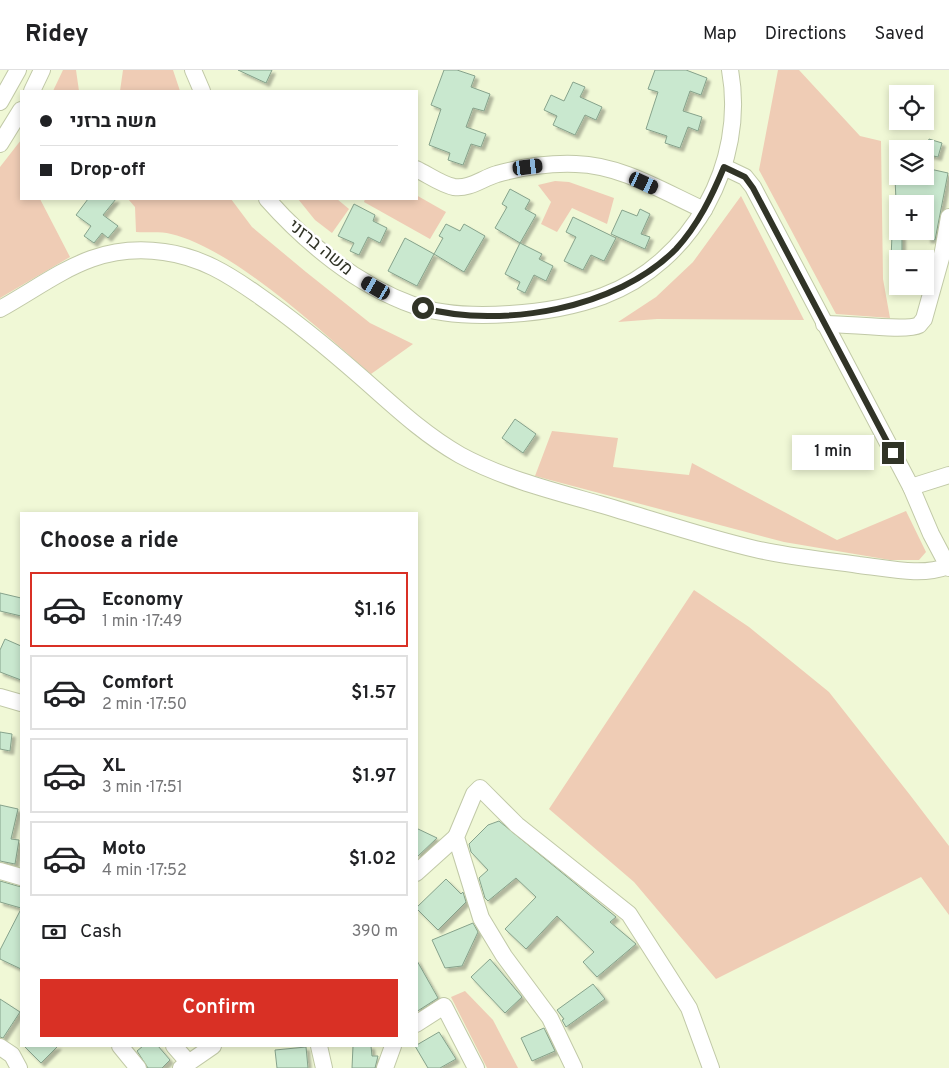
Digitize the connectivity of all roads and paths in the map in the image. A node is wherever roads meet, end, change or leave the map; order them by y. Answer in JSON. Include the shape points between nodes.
{"nodes":[{"id":1,"x":18,"y":70,"type":"edge"},
{"id":2,"x":42,"y":70,"type":"edge"},
{"id":3,"x":193,"y":70,"type":"edge"},
{"id":4,"x":730,"y":70,"type":"edge"},
{"id":5,"x":32,"y":90,"type":"edge"},
{"id":6,"x":202,"y":90,"type":"edge"},
{"id":7,"x":0,"y":102,"type":"edge"},
{"id":8,"x":20,"y":112,"type":"edge"},
{"id":9,"x":0,"y":144,"type":"edge"},
{"id":10,"x":724,"y":167,"type":"junction"},
{"id":11,"x":418,"y":170,"type":"edge"},
{"id":12,"x":268,"y":200,"type":"edge"},
{"id":13,"x":704,"y":210,"type":"junction"},
{"id":14,"x":949,"y":217,"type":"edge"},
{"id":15,"x":0,"y":310,"type":"edge"},
{"id":16,"x":824,"y":324,"type":"junction"},
{"id":17,"x":949,"y":475,"type":"edge"},
{"id":18,"x":911,"y":487,"type":"junction"},
{"id":19,"x":948,"y":567,"type":"edge"},
{"id":20,"x":0,"y":697,"type":"edge"},
{"id":21,"x":20,"y":703,"type":"edge"},
{"id":22,"x":456,"y":837,"type":"junction"},
{"id":23,"x":0,"y":871,"type":"edge"},
{"id":24,"x":418,"y":871,"type":"edge"},
{"id":25,"x":20,"y":877,"type":"edge"},
{"id":26,"x":418,"y":1023,"type":"edge"},
{"id":27,"x":0,"y":1047,"type":"edge"},
{"id":28,"x":121,"y":1047,"type":"edge"},
{"id":29,"x":175,"y":1047,"type":"edge"},
{"id":30,"x":212,"y":1047,"type":"edge"},
{"id":31,"x":319,"y":1047,"type":"edge"},
{"id":32,"x":393,"y":1047,"type":"edge"},
{"id":33,"x":184,"y":1065,"type":"edge"},
{"id":34,"x":19,"y":1068,"type":"edge"},
{"id":35,"x":138,"y":1068,"type":"edge"},
{"id":36,"x":324,"y":1068,"type":"edge"},
{"id":37,"x":385,"y":1068,"type":"edge"},
{"id":38,"x":476,"y":1068,"type":"edge"},
{"id":39,"x":574,"y":1068,"type":"edge"},
{"id":40,"x":711,"y":1068,"type":"edge"}],
"edges":[{"from":1,"to":7,"type":"street"},
{"from":2,"to":5,"type":"street"},
{"from":3,"to":6,"type":"street"},
{"from":4,"to":10,"type":"street","name":"משה ברזני","via":[[731,132]]},
{"from":8,"to":9,"type":"street"},
{"from":10,"to":13,"type":"street","name":"משה ברזני"},
{"from":10,"to":16,"type":"street","via":[[745,177],[753,188]]},
{"from":11,"to":13,"type":"street","via":[[451,187],[467,188],[496,175],[528,167],[557,164],[597,166]]},
{"from":12,"to":13,"type":"street","name":"משה ברזני","via":[[311,242],[376,288],[420,307],[472,315],[556,310],[605,296],[632,282],[675,249]]},
{"from":14,"to":16,"type":"street","via":[[943,251],[920,325],[908,328]]},
{"from":15,"to":19,"type":"street","via":[[97,255],[142,250],[190,258],[232,276],[286,315],[409,420],[460,455],[486,466],[550,490],[756,550],[883,568],[936,570]]},
{"from":16,"to":18,"type":"street"},
{"from":17,"to":18,"type":"street"},
{"from":18,"to":19,"type":"street"},
{"from":20,"to":21,"type":"street"},
{"from":22,"to":24,"type":"street"},
{"from":22,"to":39,"type":"street","via":[[481,918],[504,956],[550,1018]]},
{"from":22,"to":40,"type":"street","via":[[474,794],[480,788],[517,825],[629,914],[689,1008]]},
{"from":23,"to":25,"type":"street"},
{"from":26,"to":38,"type":"street","via":[[444,1006]]},
{"from":27,"to":34,"type":"street","via":[[12,1055]]},
{"from":28,"to":35,"type":"street"},
{"from":29,"to":33,"type":"street"},
{"from":30,"to":33,"type":"street"},
{"from":31,"to":36,"type":"street"},
{"from":32,"to":37,"type":"street"}]}
